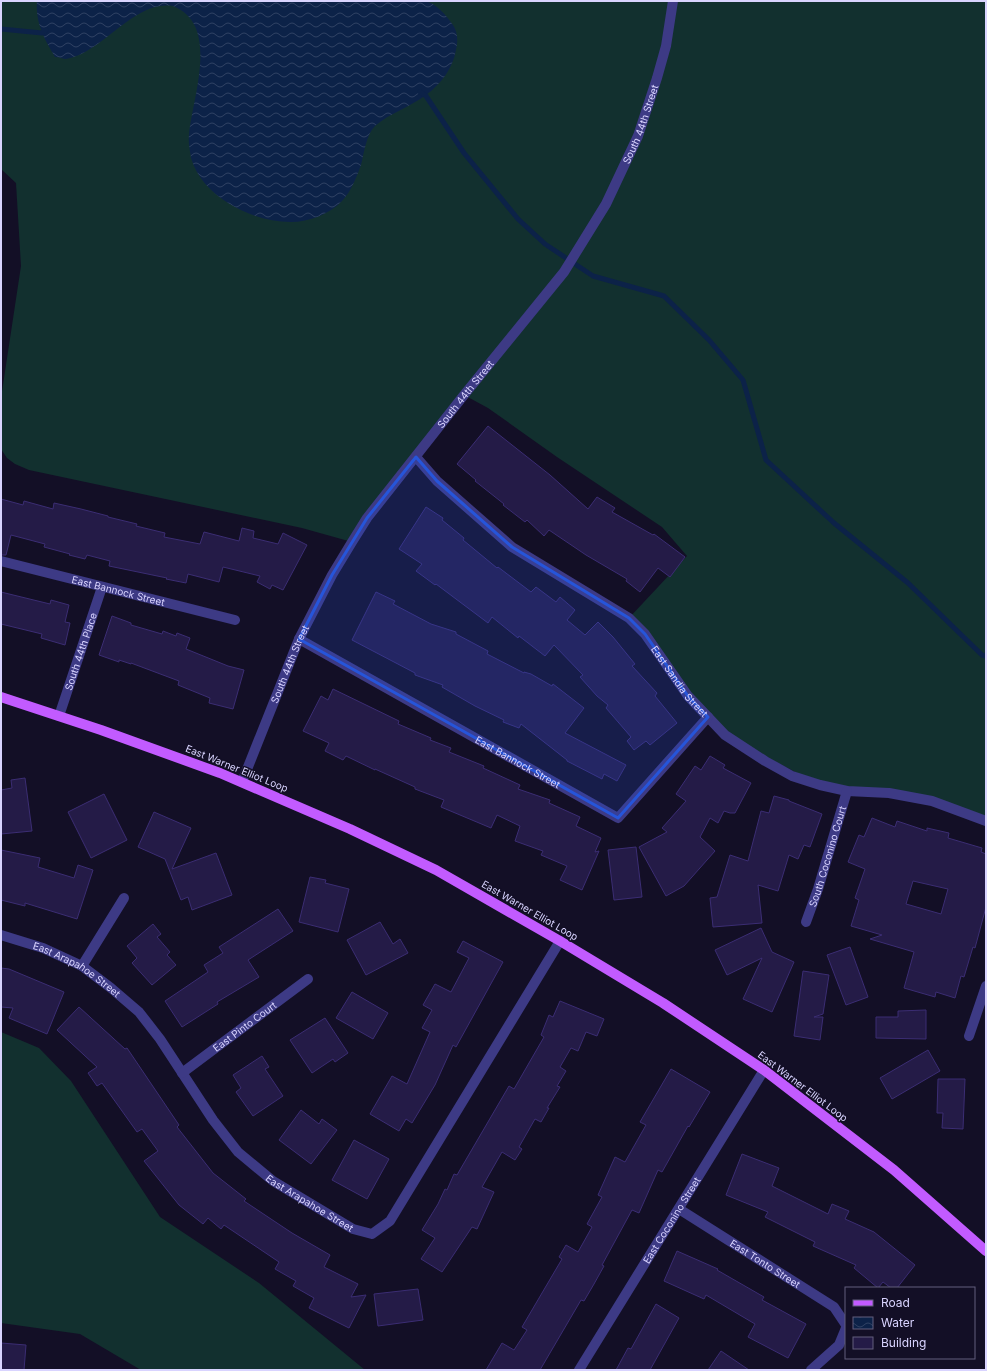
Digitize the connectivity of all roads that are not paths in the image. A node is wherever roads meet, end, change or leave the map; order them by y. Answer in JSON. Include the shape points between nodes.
{"nodes":[{"id":1,"x":673,"y":1,"type":"edge"},
{"id":2,"x":416,"y":457,"type":"junction"},
{"id":3,"x":1,"y":561,"type":"edge"},
{"id":4,"x":102,"y":587,"type":"junction"},
{"id":5,"x":235,"y":620,"type":"dead end"},
{"id":6,"x":298,"y":639,"type":"junction"},
{"id":7,"x":1,"y":697,"type":"edge"},
{"id":8,"x":59,"y":716,"type":"junction"},
{"id":9,"x":708,"y":717,"type":"junction"},
{"id":10,"x":242,"y":782,"type":"junction"},
{"id":11,"x":847,"y":791,"type":"junction"},
{"id":12,"x":986,"y":821,"type":"edge"},
{"id":13,"x":124,"y":898,"type":"dead end"},
{"id":14,"x":806,"y":922,"type":"dead end"},
{"id":15,"x":1,"y":935,"type":"edge"},
{"id":16,"x":560,"y":941,"type":"junction"},
{"id":17,"x":82,"y":966,"type":"junction"},
{"id":18,"x":308,"y":979,"type":"dead end"},
{"id":19,"x":986,"y":986,"type":"edge"},
{"id":20,"x":969,"y":1036,"type":"dead end"},
{"id":21,"x":764,"y":1070,"type":"junction"},
{"id":22,"x":182,"y":1072,"type":"junction"},
{"id":23,"x":678,"y":1209,"type":"junction"},
{"id":24,"x":986,"y":1251,"type":"edge"},
{"id":25,"x":845,"y":1324,"type":"edge"},
{"id":26,"x":845,"y":1329,"type":"edge"},
{"id":27,"x":580,"y":1370,"type":"edge"},
{"id":28,"x":811,"y":1370,"type":"edge"}],
"edges":[{"from":1,"to":2,"type":"street","name":"South 44th Street","via":[[666,46],[638,136],[606,204],[564,272]]},
{"from":2,"to":6,"type":"street","name":"South 44th Street","via":[[367,518],[332,575]]},
{"from":2,"to":9,"type":"street","name":"East Sandia Street","via":[[437,481],[512,547],[629,618],[645,634],[688,696]]},
{"from":3,"to":4,"type":"street","name":"East Bannock Street"},
{"from":4,"to":5,"type":"street","name":"East Bannock Street"},
{"from":4,"to":8,"type":"street","name":"South 44th Place"},
{"from":6,"to":9,"type":"street","name":"East Bannock Street","via":[[618,818]]},
{"from":6,"to":10,"type":"street","name":"South 44th Street"},
{"from":7,"to":8,"type":"main road","name":"East Warner Elliot Loop"},
{"from":8,"to":10,"type":"main road","name":"East Warner Elliot Loop"},
{"from":9,"to":11,"type":"street","name":"East Sandia Street","via":[[725,735],[792,776]]},
{"from":10,"to":16,"type":"main road","name":"East Warner Elliot Loop","via":[[436,870]]},
{"from":11,"to":12,"type":"street","name":"East Sandia Street","via":[[889,793],[932,801]]},
{"from":11,"to":14,"type":"street","name":"South Coconino Court"},
{"from":13,"to":17,"type":"street"},
{"from":15,"to":17,"type":"street","name":"East Arapahoe Street","via":[[43,948]]},
{"from":16,"to":21,"type":"main road","name":"East Warner Elliot Loop","via":[[663,1003]]},
{"from":16,"to":22,"type":"street","name":"East Arapahoe Street","via":[[390,1221],[372,1234],[352,1229],[272,1181],[238,1152],[213,1120]]},
{"from":17,"to":22,"type":"street","name":"East Arapahoe Street","via":[[139,1012]]},
{"from":18,"to":22,"type":"street","name":"East Pinto Court"},
{"from":19,"to":20,"type":"street"},
{"from":21,"to":23,"type":"street","name":"East Coconino Street"},
{"from":21,"to":24,"type":"main road","name":"East Warner Elliot Loop","via":[[894,1170]]},
{"from":23,"to":25,"type":"street","name":"East Tonto Street","via":[[834,1307]]},
{"from":23,"to":27,"type":"street","name":"East Coconino Street"},
{"from":26,"to":28,"type":"street","name":"East Tonto Street","via":[[839,1345]]}]}
